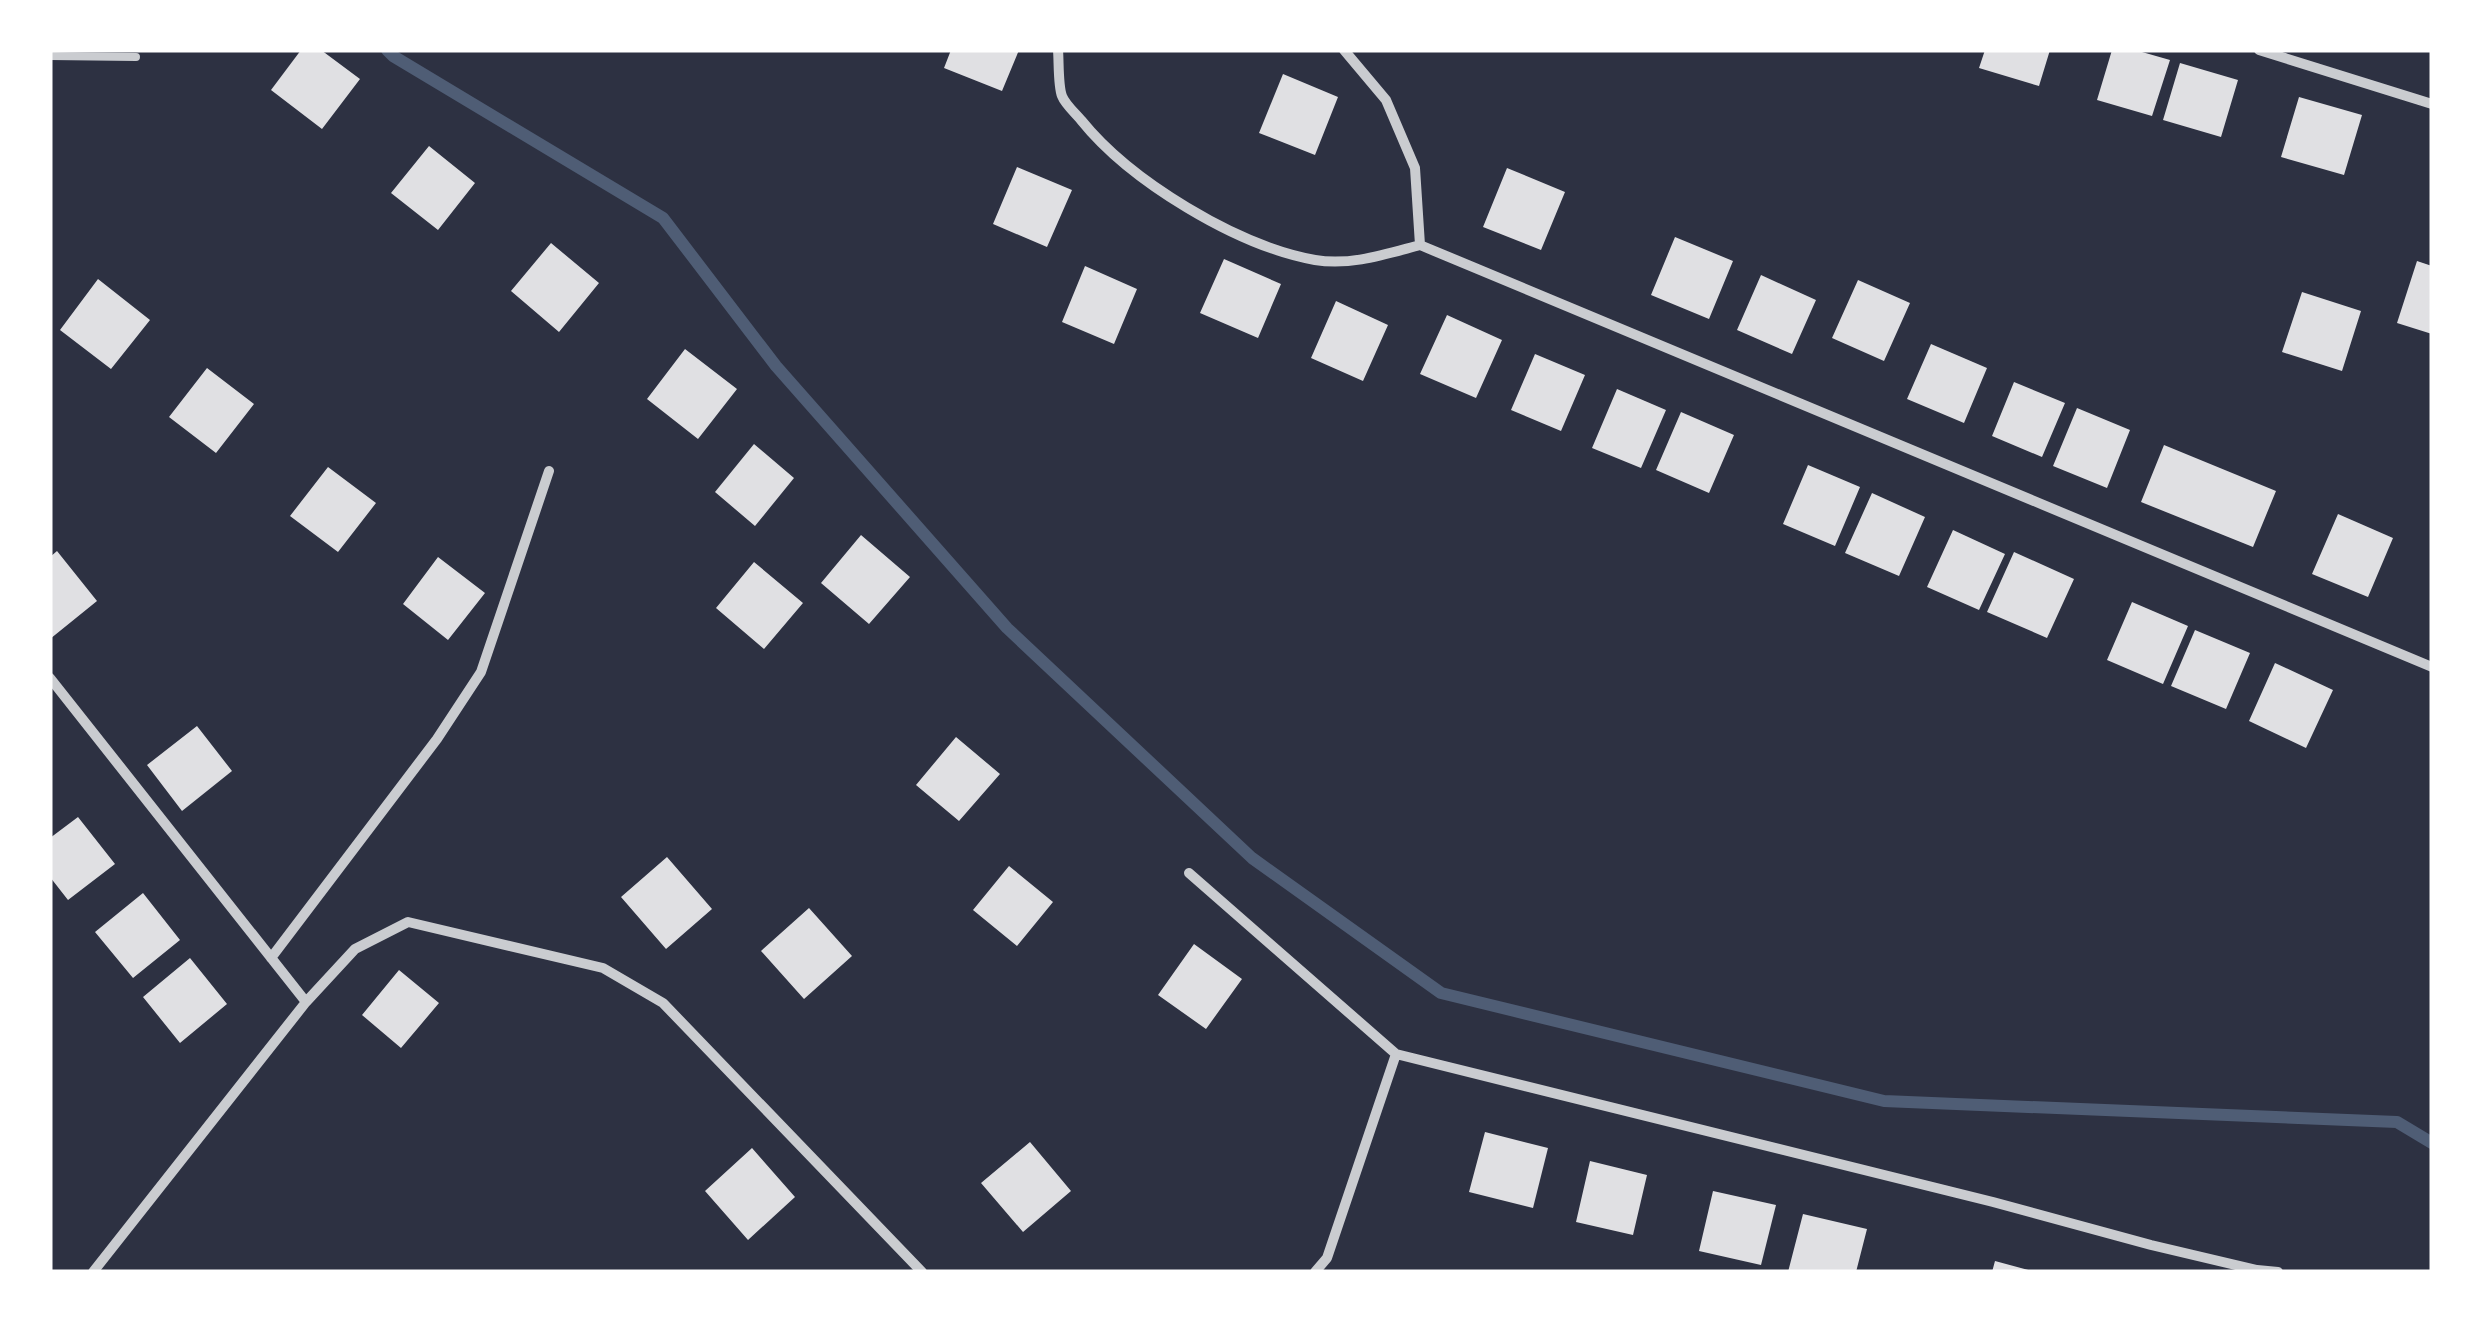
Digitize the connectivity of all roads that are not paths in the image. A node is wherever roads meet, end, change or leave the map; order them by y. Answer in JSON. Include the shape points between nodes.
{"nodes":[{"id":1,"x":1058,"y":50,"type":"edge"},
{"id":2,"x":1344,"y":50,"type":"edge"},
{"id":3,"x":2259,"y":50,"type":"edge"},
{"id":4,"x":50,"y":56,"type":"edge"},
{"id":5,"x":136,"y":57,"type":"dead end"},
{"id":6,"x":2432,"y":104,"type":"edge"},
{"id":7,"x":1420,"y":244,"type":"junction"},
{"id":8,"x":549,"y":471,"type":"dead end"},
{"id":9,"x":2432,"y":667,"type":"edge"},
{"id":10,"x":50,"y":678,"type":"edge"},
{"id":11,"x":1189,"y":874,"type":"dead end"},
{"id":12,"x":271,"y":958,"type":"junction"},
{"id":13,"x":306,"y":1002,"type":"junction"},
{"id":14,"x":1396,"y":1054,"type":"junction"},
{"id":15,"x":93,"y":1272,"type":"edge"},
{"id":16,"x":922,"y":1272,"type":"edge"},
{"id":17,"x":1315,"y":1272,"type":"edge"},
{"id":18,"x":2278,"y":1272,"type":"edge"}],
"edges":[{"from":1,"to":7,"type":"street","via":[[1062,96],[1095,138],[1160,191],[1228,229],[1318,260],[1361,260]]},
{"from":2,"to":7,"type":"street","via":[[1386,100],[1415,168]]},
{"from":3,"to":6,"type":"street"},
{"from":4,"to":5,"type":"lane"},
{"from":7,"to":9,"type":"street"},
{"from":8,"to":12,"type":"street","via":[[481,672]]},
{"from":10,"to":12,"type":"street"},
{"from":11,"to":14,"type":"street"},
{"from":12,"to":13,"type":"street"},
{"from":13,"to":15,"type":"street"},
{"from":13,"to":16,"type":"street","via":[[356,949],[408,922],[602,968],[662,1003]]},
{"from":14,"to":17,"type":"street","via":[[1327,1258]]},
{"from":14,"to":18,"type":"street"}]}
